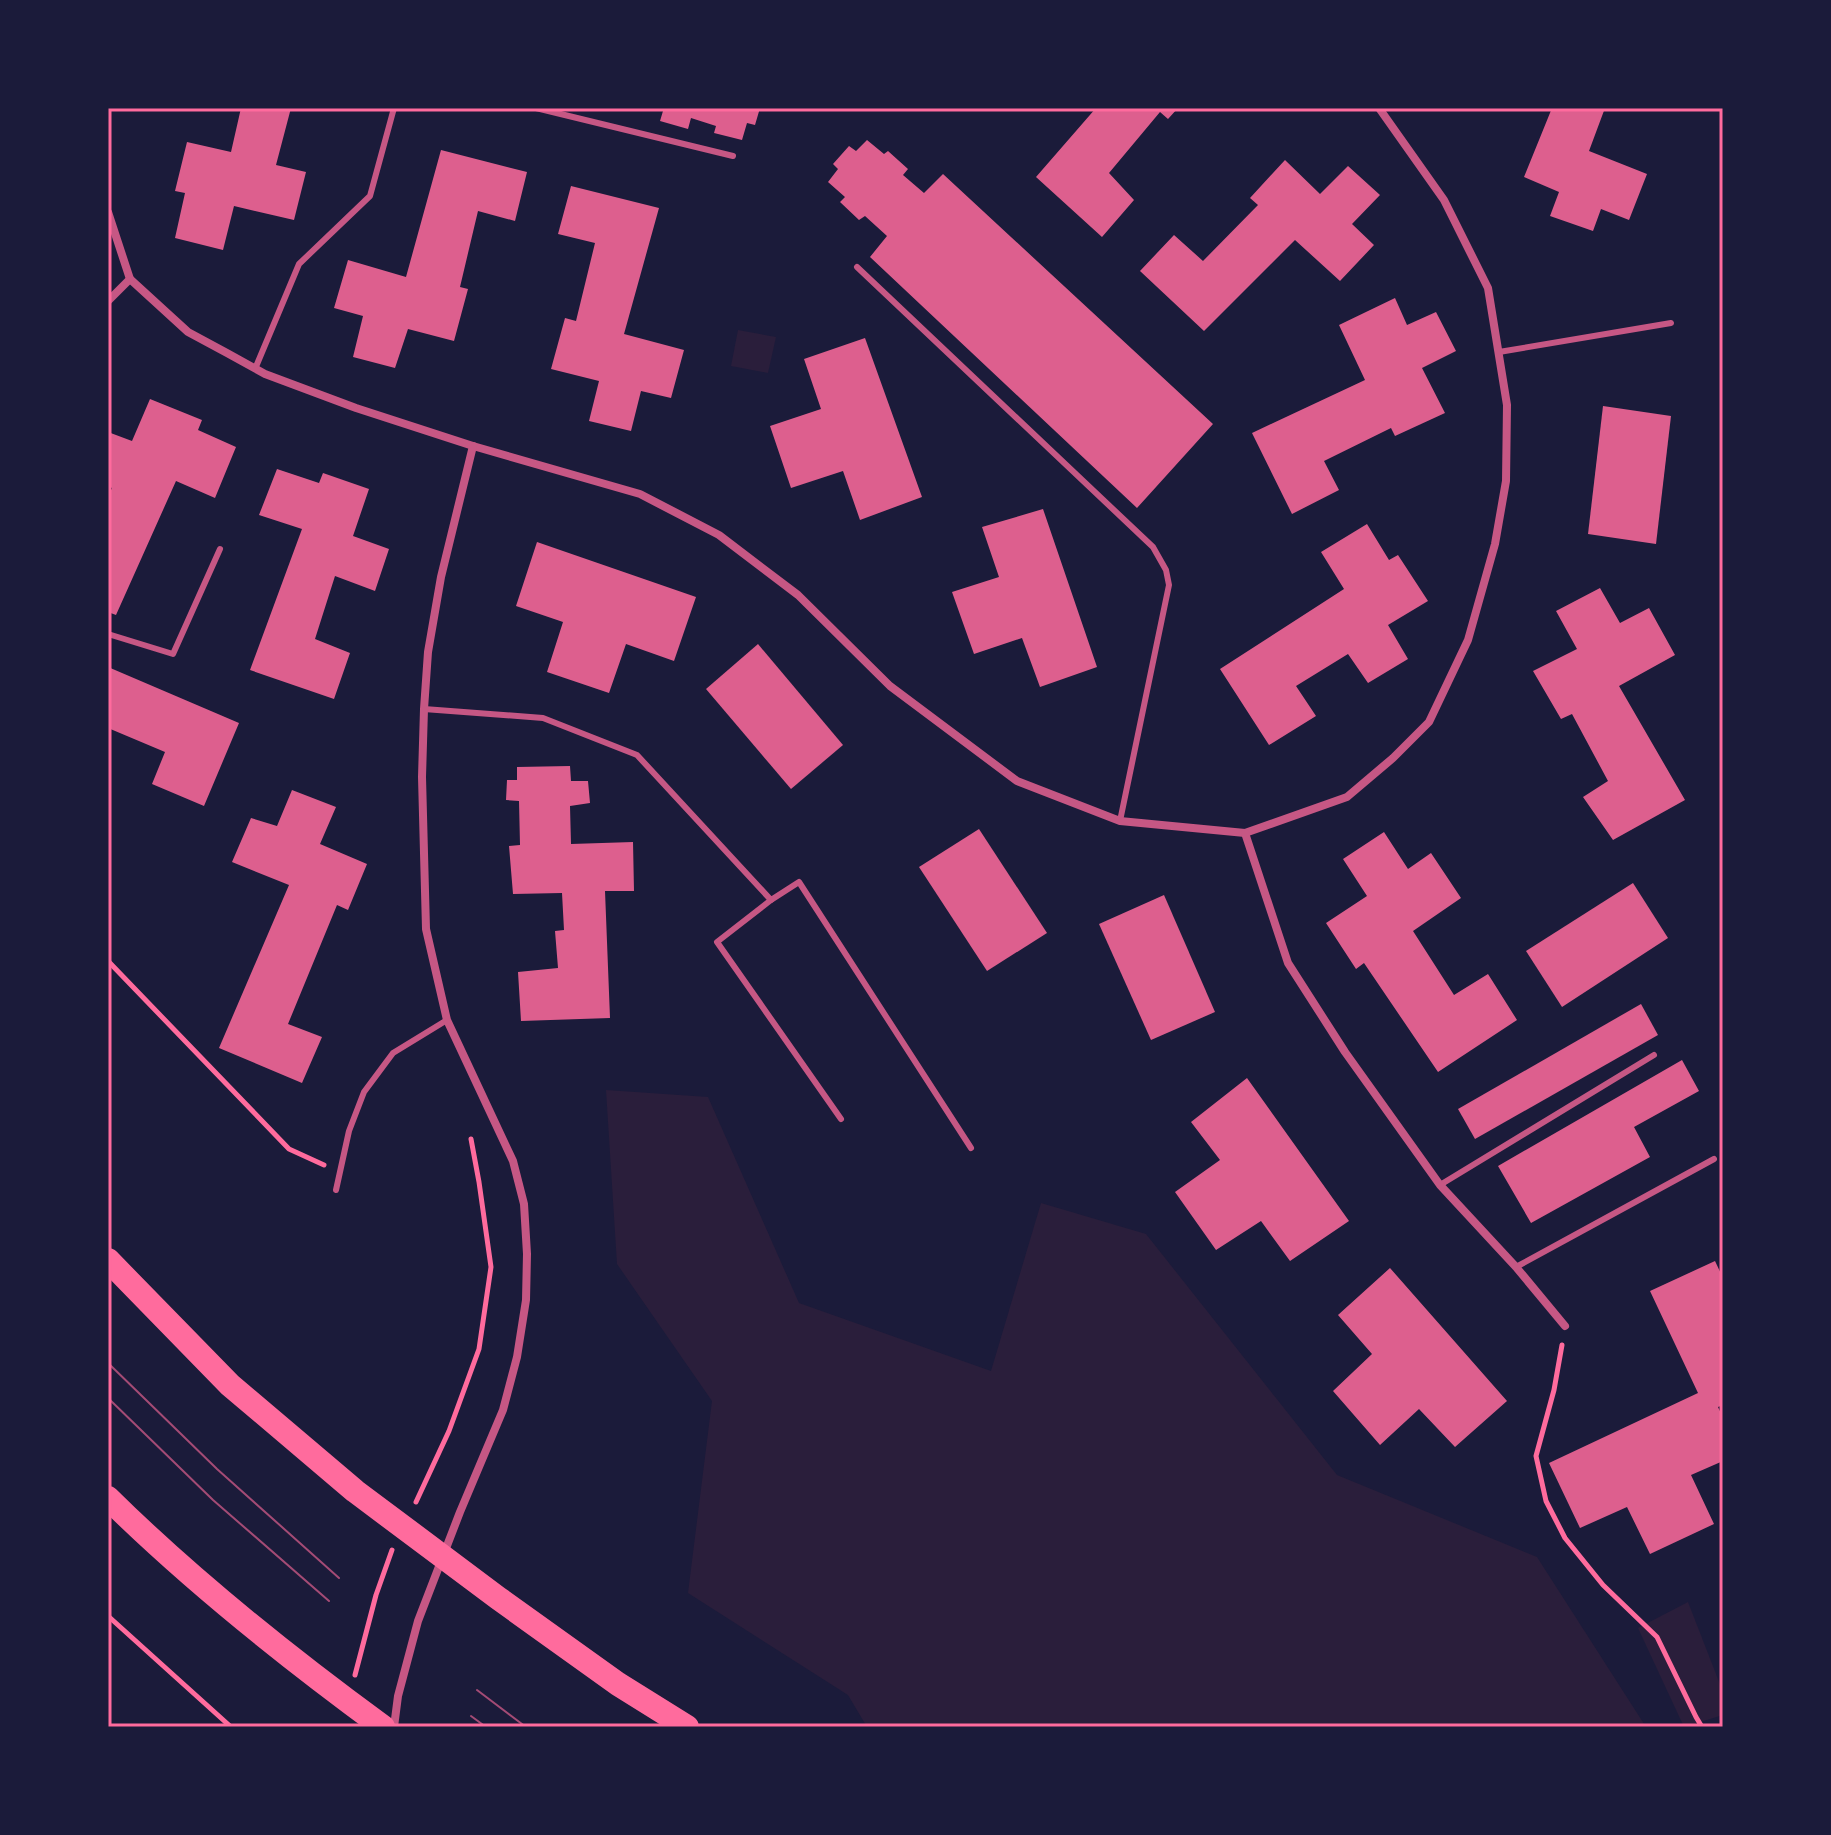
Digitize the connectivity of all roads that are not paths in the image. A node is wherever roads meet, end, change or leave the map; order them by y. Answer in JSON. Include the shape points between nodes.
{"nodes":[{"id":1,"x":394,"y":108,"type":"edge"},
{"id":2,"x":536,"y":108,"type":"edge"},
{"id":3,"x":1379,"y":108,"type":"edge"},
{"id":4,"x":733,"y":156,"type":"dead end"},
{"id":5,"x":108,"y":212,"type":"edge"},
{"id":6,"x":857,"y":267,"type":"dead end"},
{"id":7,"x":130,"y":279,"type":"junction"},
{"id":8,"x":108,"y":301,"type":"edge"},
{"id":9,"x":1671,"y":323,"type":"dead end"},
{"id":10,"x":1499,"y":352,"type":"junction"},
{"id":11,"x":255,"y":369,"type":"junction"},
{"id":12,"x":473,"y":446,"type":"junction"},
{"id":13,"x":220,"y":549,"type":"dead end"},
{"id":14,"x":108,"y":634,"type":"edge"},
{"id":15,"x":424,"y":709,"type":"junction"},
{"id":16,"x":1120,"y":821,"type":"junction"},
{"id":17,"x":1245,"y":833,"type":"junction"},
{"id":18,"x":771,"y":900,"type":"junction"},
{"id":19,"x":447,"y":1020,"type":"junction"},
{"id":20,"x":1654,"y":1055,"type":"dead end"},
{"id":21,"x":841,"y":1119,"type":"dead end"},
{"id":22,"x":971,"y":1148,"type":"dead end"},
{"id":23,"x":1714,"y":1159,"type":"dead end"},
{"id":24,"x":1440,"y":1185,"type":"junction"},
{"id":25,"x":336,"y":1190,"type":"dead end"},
{"id":26,"x":108,"y":1260,"type":"edge"},
{"id":27,"x":1516,"y":1267,"type":"junction"},
{"id":28,"x":1565,"y":1326,"type":"road end"},
{"id":29,"x":108,"y":1498,"type":"edge"},
{"id":30,"x":383,"y":1727,"type":"edge"},
{"id":31,"x":394,"y":1727,"type":"edge"},
{"id":32,"x":687,"y":1727,"type":"edge"}],
"edges":[{"from":1,"to":11,"type":"lane","via":[[370,196],[299,264]]},
{"from":2,"to":4,"type":"lane"},
{"from":3,"to":10,"type":"street","via":[[1444,200],[1488,288]]},
{"from":5,"to":7,"type":"street"},
{"from":6,"to":16,"type":"lane","via":[[1153,547],[1166,570],[1169,585]]},
{"from":7,"to":8,"type":"street"},
{"from":7,"to":11,"type":"street","via":[[188,332]]},
{"from":9,"to":10,"type":"lane"},
{"from":10,"to":17,"type":"street","via":[[1507,405],[1506,481],[1495,544],[1468,640],[1429,722],[1347,797]]},
{"from":11,"to":12,"type":"street"},
{"from":12,"to":15,"type":"street","via":[[441,577]]},
{"from":12,"to":16,"type":"street","via":[[640,494],[719,535],[798,595],[890,686],[1005,773]]},
{"from":13,"to":14,"type":"lane","via":[[173,654]]},
{"from":15,"to":18,"type":"lane","via":[[543,718],[637,755]]},
{"from":15,"to":19,"type":"street","via":[[426,929]]},
{"from":16,"to":17,"type":"street"},
{"from":17,"to":24,"type":"street","via":[[1288,963]]},
{"from":18,"to":21,"type":"lane","via":[[717,942]]},
{"from":18,"to":22,"type":"lane","via":[[799,882]]},
{"from":19,"to":25,"type":"lane","via":[[393,1053],[364,1092]]},
{"from":19,"to":31,"type":"street","via":[[513,1161],[524,1204],[526,1300],[503,1410],[418,1621]]},
{"from":20,"to":24,"type":"lane"},
{"from":23,"to":27,"type":"lane"},
{"from":24,"to":27,"type":"street"},
{"from":26,"to":32,"type":"highway","via":[[230,1385],[355,1491],[618,1684]]},
{"from":27,"to":28,"type":"street"},
{"from":29,"to":30,"type":"highway","via":[[251,1626]]}]}
